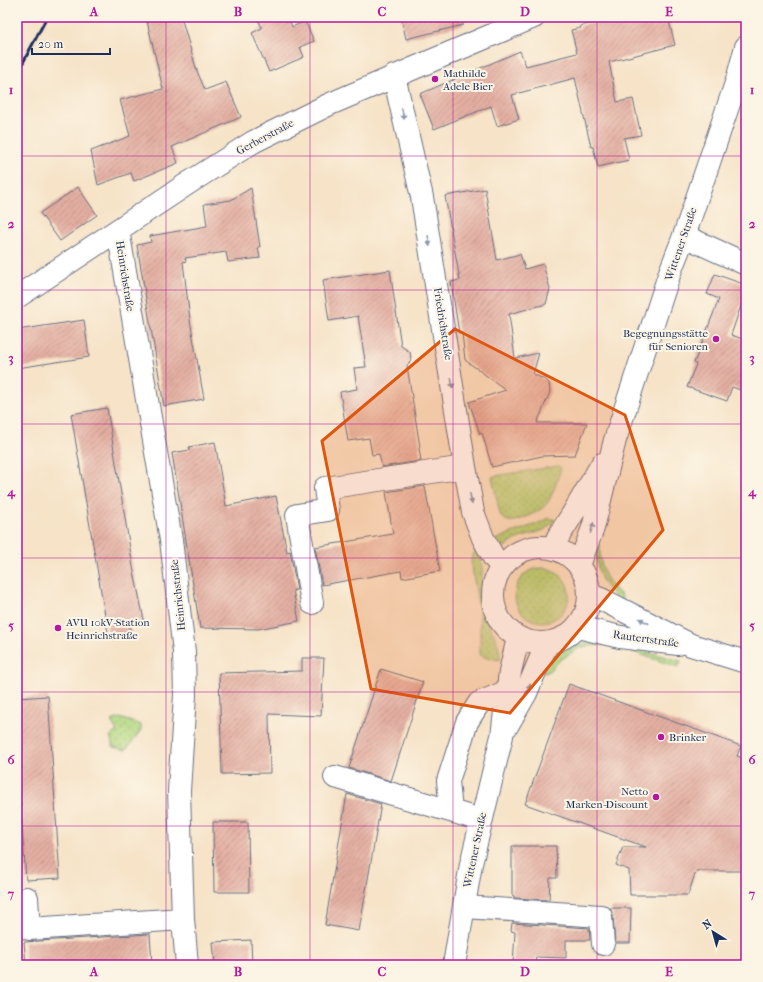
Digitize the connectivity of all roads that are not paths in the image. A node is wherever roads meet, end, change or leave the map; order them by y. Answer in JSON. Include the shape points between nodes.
{"nodes":[{"id":1,"x":534,"y":17,"type":"edge"},
{"id":2,"x":746,"y":47,"type":"edge"},
{"id":3,"x":394,"y":76,"type":"junction"},
{"id":4,"x":118,"y":230,"type":"junction"},
{"id":5,"x":684,"y":236,"type":"junction"},
{"id":6,"x":746,"y":264,"type":"edge"},
{"id":7,"x":17,"y":297,"type":"edge"},
{"id":8,"x":615,"y":440,"type":"junction"},
{"id":9,"x":465,"y":467,"type":"junction"},
{"id":10,"x":553,"y":548,"type":"junction"},
{"id":11,"x":579,"y":565,"type":"junction"},
{"id":12,"x":502,"y":567,"type":"junction"},
{"id":13,"x":590,"y":595,"type":"junction"},
{"id":14,"x":312,"y":603,"type":"dead end"},
{"id":15,"x":578,"y":627,"type":"junction"},
{"id":16,"x":518,"y":638,"type":"junction"},
{"id":17,"x":548,"y":643,"type":"junction"},
{"id":18,"x":691,"y":645,"type":"junction"},
{"id":19,"x":746,"y":662,"type":"edge"},
{"id":20,"x":508,"y":691,"type":"junction"},
{"id":21,"x":502,"y":736,"type":"junction"},
{"id":22,"x":335,"y":777,"type":"dead end"},
{"id":23,"x":451,"y":811,"type":"junction"},
{"id":24,"x":482,"y":820,"type":"junction"},
{"id":25,"x":27,"y":898,"type":"dead end"},
{"id":26,"x":464,"y":907,"type":"junction"},
{"id":27,"x":183,"y":919,"type":"junction"},
{"id":28,"x":603,"y":944,"type":"dead end"},
{"id":29,"x":187,"y":965,"type":"edge"},
{"id":30,"x":454,"y":965,"type":"edge"}],
"edges":[{"from":1,"to":3,"type":"street","name":"Gerberstraße"},
{"from":2,"to":5,"type":"street","name":"Wittener Straße"},
{"from":3,"to":4,"type":"street","name":"Gerberstraße","via":[[253,142]]},
{"from":3,"to":9,"type":"street","name":"Friedrichstraße","one_way":true,"via":[[422,196]]},
{"from":4,"to":7,"type":"street","name":"Gerberstraße"},
{"from":4,"to":27,"type":"street","name":"Heinrichstraße","via":[[172,540],[184,652],[185,695],[179,791]]},
{"from":5,"to":6,"type":"street"},
{"from":5,"to":8,"type":"street","name":"Wittener Straße"},
{"from":8,"to":10,"type":"street","name":"Wittener Straße"},
{"from":11,"to":8,"type":"street","name":"Wittener Straße","one_way":true,"via":[[593,528]]},
{"from":9,"to":12,"type":"street","name":"Friedrichstraße","one_way":true,"via":[[473,512],[483,538]]},
{"from":9,"to":14,"type":"street","via":[[325,488],[328,510],[298,515]]},
{"from":10,"to":11,"type":"street","via":[[568,554]]},
{"from":10,"to":12,"type":"street","via":[[524,550]]},
{"from":11,"to":13,"type":"street","via":[[587,579]]},
{"from":12,"to":16,"type":"street","via":[[495,582],[493,598],[496,614],[505,628]]},
{"from":13,"to":15,"type":"street","via":[[587,612]]},
{"from":18,"to":13,"type":"street","name":"Rautertstraße","one_way":true},
{"from":15,"to":17,"type":"street","via":[[565,638]]},
{"from":15,"to":18,"type":"street","name":"Rautertstraße","via":[[620,638]]},
{"from":16,"to":17,"type":"street","via":[[533,643]]},
{"from":16,"to":20,"type":"street","name":"Wittener Straße"},
{"from":21,"to":17,"type":"street","name":"Wittener Straße","one_way":true,"via":[[526,693]]},
{"from":18,"to":19,"type":"street","name":"Rautertstraße"},
{"from":20,"to":21,"type":"street","name":"Wittener Straße"},
{"from":20,"to":23,"type":"street","via":[[479,703],[467,722],[448,781]]},
{"from":21,"to":24,"type":"street","name":"Wittener Straße"},
{"from":22,"to":23,"type":"street"},
{"from":23,"to":24,"type":"street"},
{"from":24,"to":26,"type":"street","name":"Wittener Straße"},
{"from":25,"to":27,"type":"street","via":[[29,929]]},
{"from":26,"to":28,"type":"street","via":[[601,916]]},
{"from":26,"to":30,"type":"street","name":"Wittener Straße"},
{"from":27,"to":29,"type":"street","name":"Heinrichstraße"}]}
